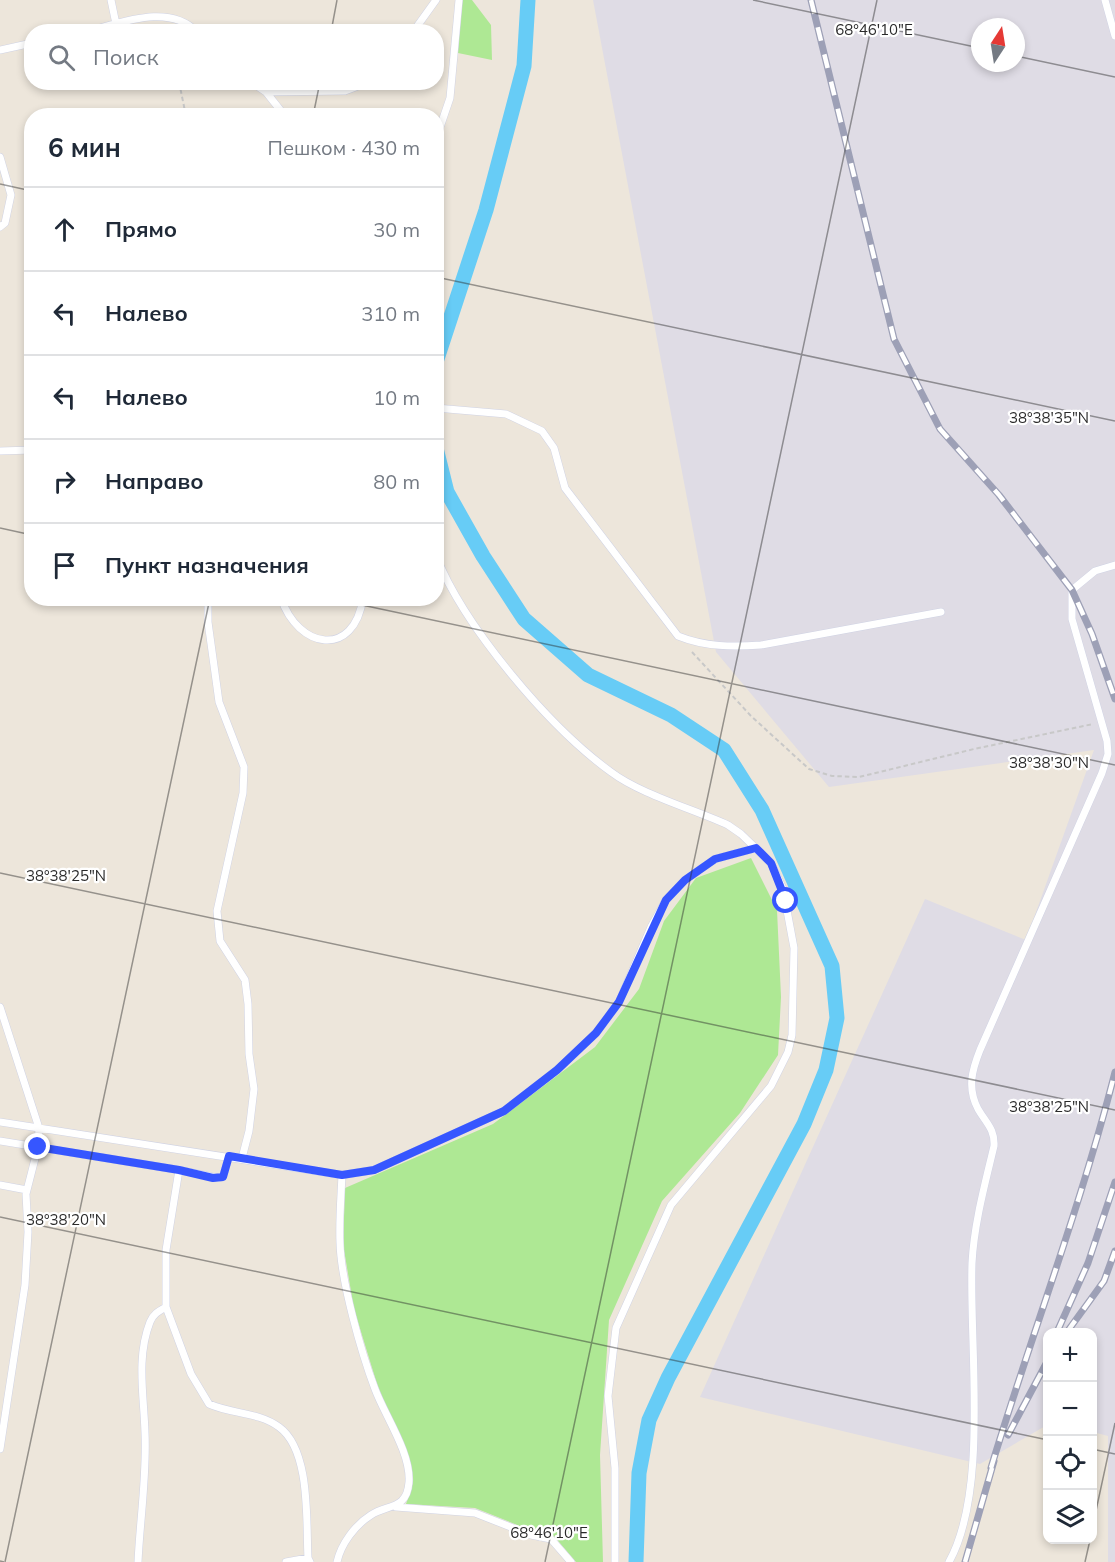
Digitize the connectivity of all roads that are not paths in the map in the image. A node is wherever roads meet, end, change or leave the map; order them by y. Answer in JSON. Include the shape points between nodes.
{"nodes":[{"id":1,"x":111,"y":0,"type":"edge"},
{"id":2,"x":436,"y":0,"type":"edge"},
{"id":3,"x":459,"y":0,"type":"edge"},
{"id":4,"x":1105,"y":0,"type":"edge"},
{"id":5,"x":116,"y":24,"type":"joint"},
{"id":6,"x":187,"y":24,"type":"edge"},
{"id":7,"x":419,"y":24,"type":"edge"},
{"id":8,"x":1115,"y":36,"type":"edge"},
{"id":9,"x":24,"y":45,"type":"edge"},
{"id":10,"x":0,"y":50,"type":"edge"},
{"id":11,"x":263,"y":90,"type":"edge"},
{"id":12,"x":348,"y":90,"type":"edge"},
{"id":13,"x":266,"y":92,"type":"junction"},
{"id":14,"x":279,"y":108,"type":"edge"},
{"id":15,"x":444,"y":116,"type":"edge"},
{"id":16,"x":0,"y":157,"type":"edge"},
{"id":17,"x":0,"y":227,"type":"edge"},
{"id":18,"x":444,"y":409,"type":"edge"},
{"id":19,"x":24,"y":450,"type":"edge"},
{"id":20,"x":0,"y":451,"type":"edge"},
{"id":21,"x":1115,"y":565,"type":"edge"},
{"id":22,"x":444,"y":575,"type":"edge"},
{"id":23,"x":208,"y":606,"type":"edge"},
{"id":24,"x":285,"y":606,"type":"edge"},
{"id":25,"x":362,"y":606,"type":"edge"},
{"id":26,"x":941,"y":612,"type":"dead end"},
{"id":27,"x":756,"y":848,"type":"junction"},
{"id":28,"x":0,"y":1007,"type":"edge"},
{"id":29,"x":0,"y":1122,"type":"edge"},
{"id":30,"x":39,"y":1128,"type":"junction"},
{"id":31,"x":0,"y":1141,"type":"edge"},
{"id":32,"x":38,"y":1147,"type":"junction"},
{"id":33,"x":229,"y":1156,"type":"junction"},
{"id":34,"x":243,"y":1158,"type":"junction"},
{"id":35,"x":179,"y":1170,"type":"junction"},
{"id":36,"x":342,"y":1175,"type":"junction"},
{"id":37,"x":0,"y":1185,"type":"edge"},
{"id":38,"x":27,"y":1190,"type":"junction"},
{"id":39,"x":166,"y":1307,"type":"junction"},
{"id":40,"x":0,"y":1449,"type":"edge"},
{"id":41,"x":396,"y":1507,"type":"junction"},
{"id":42,"x":309,"y":1560,"type":"edge"},
{"id":43,"x":138,"y":1562,"type":"edge"},
{"id":44,"x":286,"y":1562,"type":"edge"},
{"id":45,"x":337,"y":1562,"type":"edge"},
{"id":46,"x":571,"y":1562,"type":"edge"},
{"id":47,"x":615,"y":1562,"type":"edge"},
{"id":48,"x":949,"y":1562,"type":"edge"}],
"edges":[{"from":1,"to":5,"type":"lane"},
{"from":2,"to":7,"type":"lane"},
{"from":3,"to":15,"type":"lane","via":[[450,98]]},
{"from":4,"to":8,"type":"lane"},
{"from":5,"to":6,"type":"lane","via":[[166,15]]},
{"from":9,"to":10,"type":"lane"},
{"from":11,"to":13,"type":"lane"},
{"from":12,"to":13,"type":"lane"},
{"from":13,"to":14,"type":"lane"},
{"from":16,"to":17,"type":"lane","via":[[11,195],[5,223]]},
{"from":18,"to":26,"type":"lane","via":[[506,414],[542,430],[554,448],[565,488],[678,636],[700,644],[761,645]]},
{"from":19,"to":20,"type":"lane"},
{"from":21,"to":48,"type":"lane","via":[[1095,571],[1072,590],[1070,605],[1108,754],[971,1078],[978,1108],[994,1138],[972,1262],[972,1477],[963,1525]]},
{"from":22,"to":27,"type":"lane","via":[[481,635],[576,743],[612,773],[728,825]]},
{"from":23,"to":34,"type":"lane","via":[[219,702],[244,767],[243,793],[217,911],[220,941],[245,980],[247,992],[249,1054],[255,1089]]},
{"from":24,"to":25,"type":"lane","via":[[298,629],[318,641],[339,639],[353,629]]},
{"from":27,"to":36,"type":"lane","via":[[715,859],[685,880],[666,900],[619,1002],[596,1033],[557,1070],[504,1111],[374,1170]]},
{"from":27,"to":47,"type":"lane","via":[[771,863],[789,913],[794,948],[792,1035],[771,1086],[671,1205],[616,1328],[608,1396],[615,1468]]},
{"from":28,"to":30,"type":"lane"},
{"from":29,"to":30,"type":"lane"},
{"from":30,"to":32,"type":"lane"},
{"from":30,"to":33,"type":"lane"},
{"from":31,"to":32,"type":"lane"},
{"from":32,"to":35,"type":"lane"},
{"from":32,"to":38,"type":"lane"},
{"from":33,"to":34,"type":"lane"},
{"from":33,"to":35,"type":"lane","via":[[223,1177]]},
{"from":34,"to":36,"type":"lane"},
{"from":35,"to":39,"type":"lane","via":[[166,1250]]},
{"from":36,"to":41,"type":"lane","via":[[339,1245],[351,1310],[375,1388],[408,1472],[406,1493]]},
{"from":37,"to":38,"type":"lane"},
{"from":38,"to":40,"type":"lane","via":[[25,1285]]},
{"from":39,"to":42,"type":"lane","via":[[191,1374],[209,1404],[268,1421],[291,1440],[301,1464]]},
{"from":39,"to":43,"type":"lane","via":[[154,1314],[149,1324],[143,1362],[140,1391],[145,1433]]},
{"from":41,"to":45,"type":"lane","via":[[371,1515],[355,1528]]},
{"from":41,"to":46,"type":"lane","via":[[475,1513],[531,1535],[546,1536]]},
{"from":42,"to":44,"type":"lane"}]}
